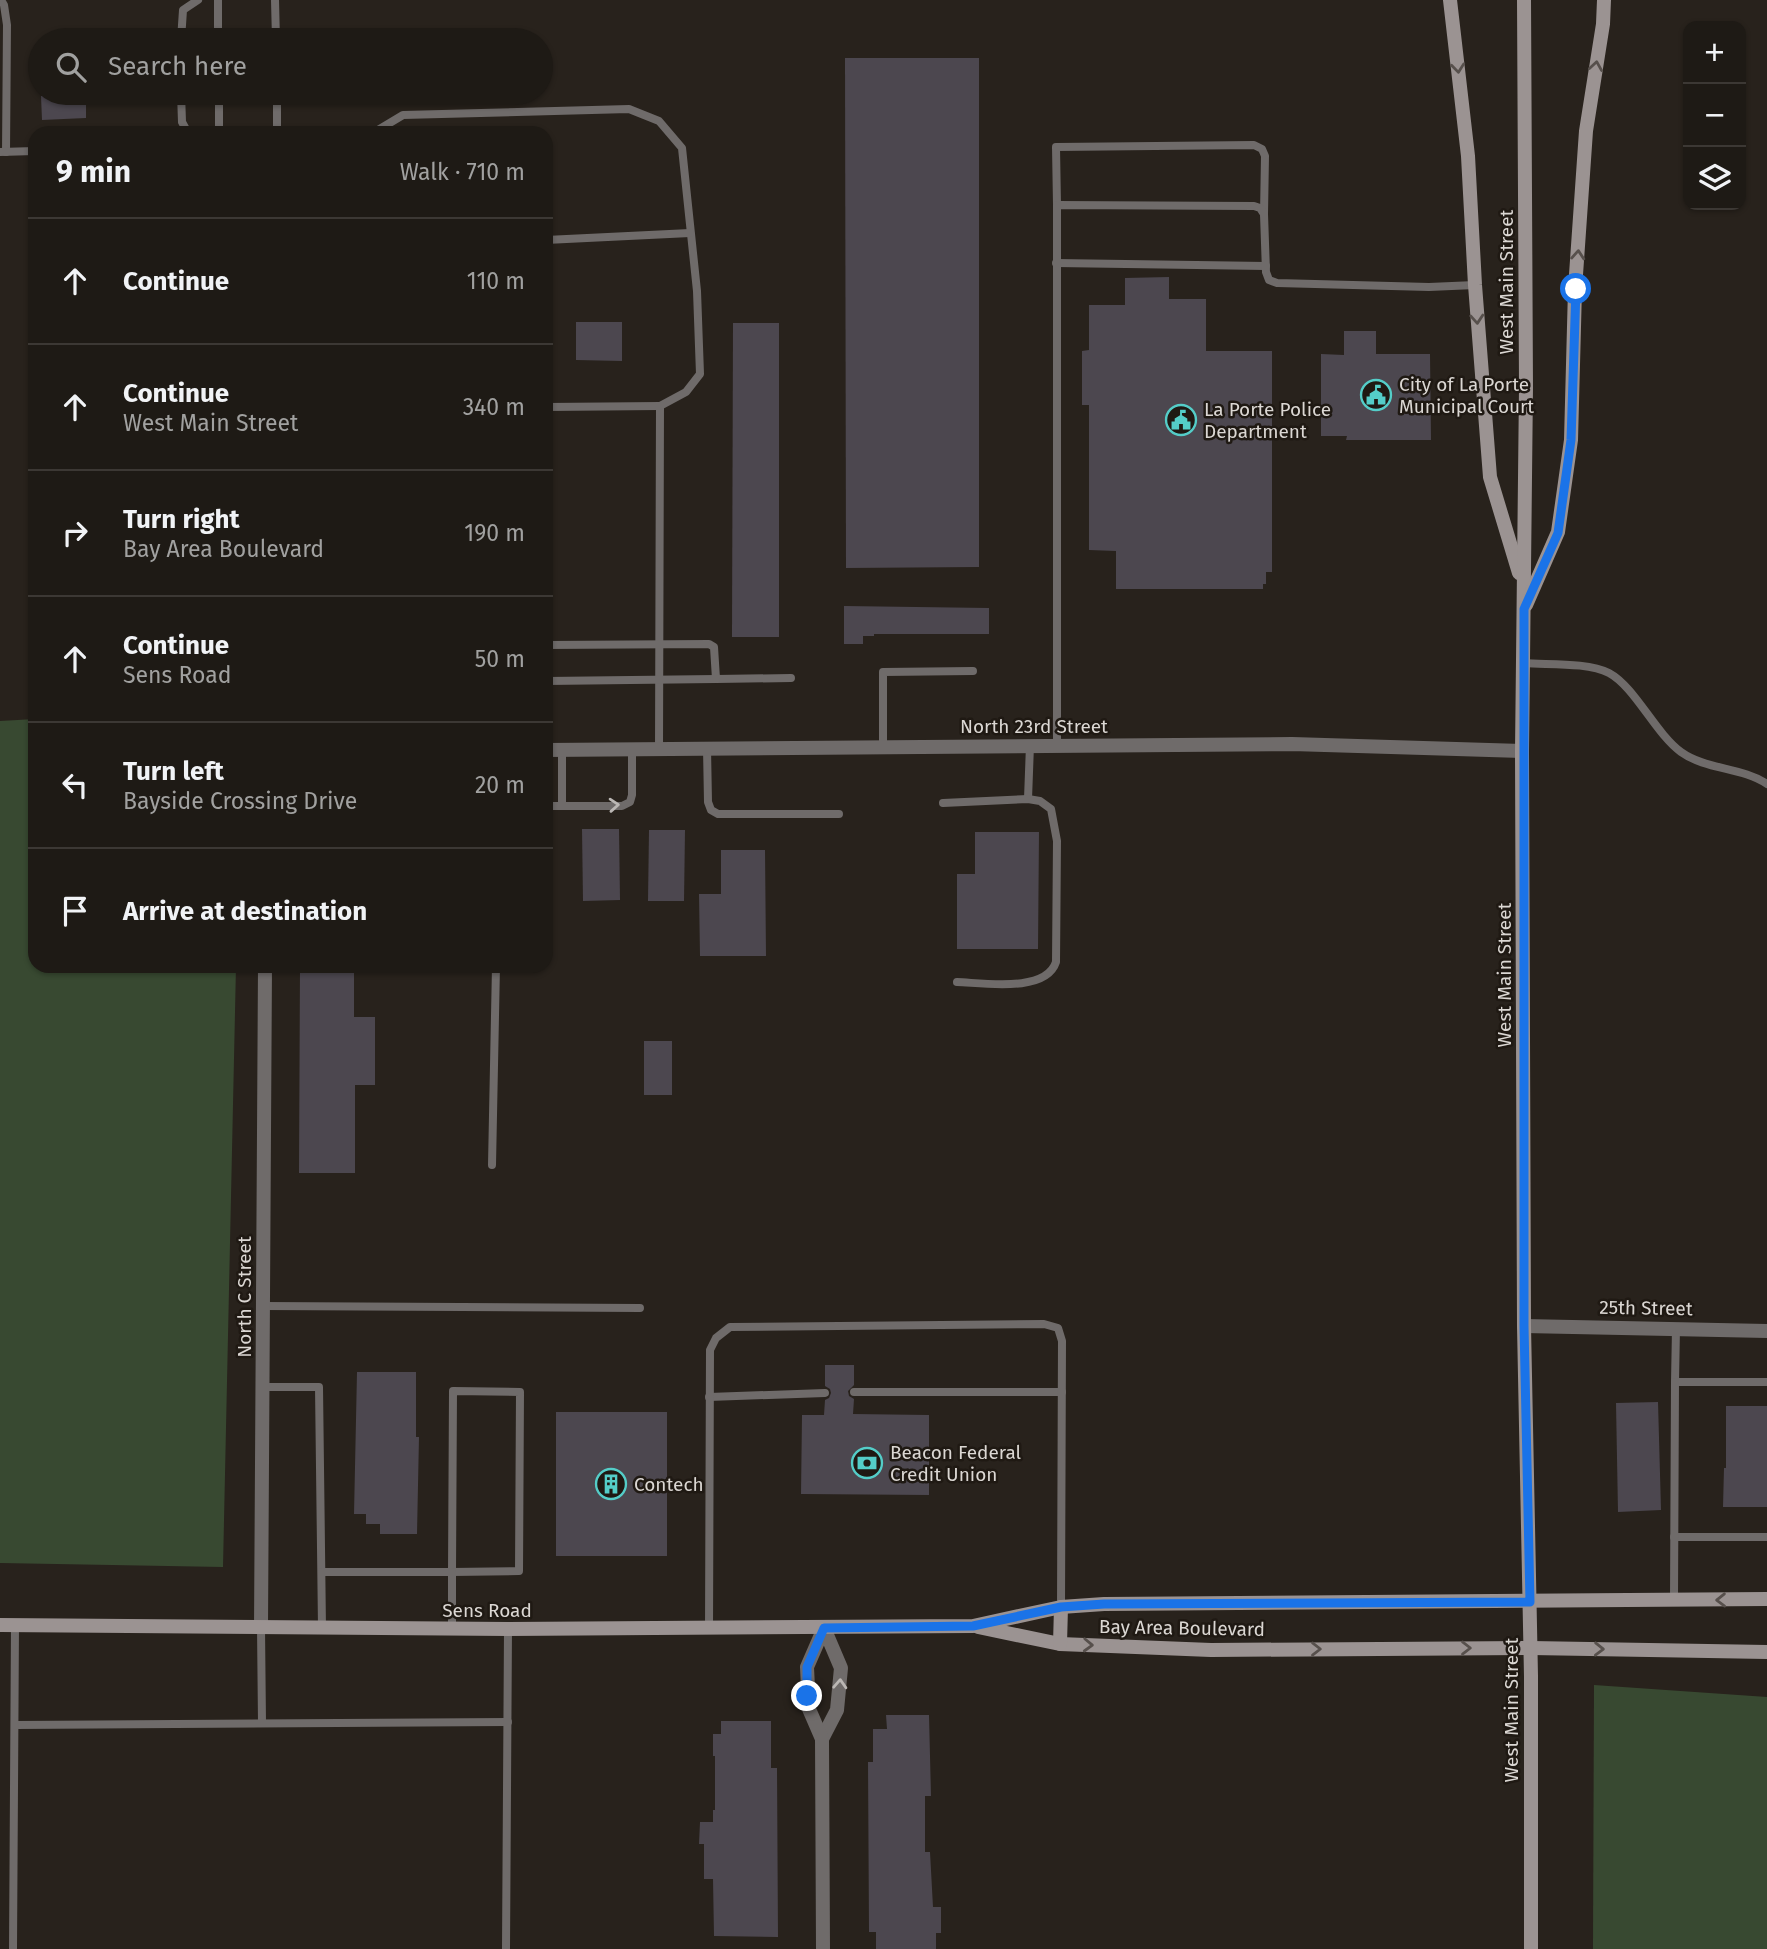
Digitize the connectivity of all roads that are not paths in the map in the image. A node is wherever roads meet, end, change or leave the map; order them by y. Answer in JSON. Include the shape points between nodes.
{"nodes":[{"id":1,"x":1,"y":0,"type":"edge"},
{"id":2,"x":198,"y":0,"type":"edge"},
{"id":3,"x":218,"y":0,"type":"edge"},
{"id":4,"x":275,"y":0,"type":"edge"},
{"id":5,"x":1450,"y":0,"type":"edge"},
{"id":6,"x":1524,"y":0,"type":"edge"},
{"id":7,"x":1604,"y":0,"type":"edge"},
{"id":8,"x":182,"y":28,"type":"edge"},
{"id":9,"x":218,"y":28,"type":"edge"},
{"id":10,"x":276,"y":28,"type":"edge"},
{"id":11,"x":181,"y":105,"type":"edge"},
{"id":12,"x":219,"y":105,"type":"edge"},
{"id":13,"x":277,"y":105,"type":"edge"},
{"id":14,"x":184,"y":126,"type":"edge"},
{"id":15,"x":219,"y":126,"type":"edge"},
{"id":16,"x":277,"y":126,"type":"edge"},
{"id":17,"x":385,"y":126,"type":"edge"},
{"id":18,"x":28,"y":151,"type":"edge"},
{"id":19,"x":3,"y":152,"type":"edge"},
{"id":20,"x":1057,"y":205,"type":"junction"},
{"id":21,"x":1264,"y":214,"type":"junction"},
{"id":22,"x":691,"y":233,"type":"junction"},
{"id":23,"x":553,"y":240,"type":"edge"},
{"id":24,"x":1056,"y":263,"type":"junction"},
{"id":25,"x":1266,"y":266,"type":"junction"},
{"id":26,"x":1475,"y":285,"type":"junction"},
{"id":27,"x":553,"y":407,"type":"edge"},
{"id":28,"x":660,"y":407,"type":"junction"},
{"id":29,"x":1524,"y":588,"type":"junction"},
{"id":30,"x":1524,"y":609,"type":"junction"},
{"id":31,"x":659,"y":643,"type":"junction"},
{"id":32,"x":553,"y":645,"type":"edge"},
{"id":33,"x":1523,"y":663,"type":"junction"},
{"id":34,"x":974,"y":671,"type":"dead end"},
{"id":35,"x":791,"y":678,"type":"dead end"},
{"id":36,"x":716,"y":679,"type":"junction"},
{"id":37,"x":660,"y":680,"type":"junction"},
{"id":38,"x":553,"y":681,"type":"edge"},
{"id":39,"x":1030,"y":745,"type":"junction"},
{"id":40,"x":883,"y":746,"type":"junction"},
{"id":41,"x":1057,"y":746,"type":"junction"},
{"id":42,"x":707,"y":748,"type":"junction"},
{"id":43,"x":632,"y":749,"type":"junction"},
{"id":44,"x":659,"y":749,"type":"junction"},
{"id":45,"x":553,"y":750,"type":"edge"},
{"id":46,"x":562,"y":750,"type":"junction"},
{"id":47,"x":1522,"y":751,"type":"junction"},
{"id":48,"x":1767,"y":783,"type":"edge"},
{"id":49,"x":1028,"y":799,"type":"junction"},
{"id":50,"x":943,"y":803,"type":"dead end"},
{"id":51,"x":553,"y":806,"type":"edge"},
{"id":52,"x":562,"y":806,"type":"junction"},
{"id":53,"x":839,"y":814,"type":"dead end"},
{"id":54,"x":265,"y":973,"type":"edge"},
{"id":55,"x":496,"y":973,"type":"edge"},
{"id":56,"x":957,"y":982,"type":"dead end"},
{"id":57,"x":492,"y":1165,"type":"dead end"},
{"id":58,"x":263,"y":1306,"type":"junction"},
{"id":59,"x":640,"y":1308,"type":"dead end"},
{"id":60,"x":1524,"y":1326,"type":"junction"},
{"id":61,"x":1676,"y":1328,"type":"junction"},
{"id":62,"x":1767,"y":1331,"type":"edge"},
{"id":63,"x":1675,"y":1382,"type":"junction"},
{"id":64,"x":1767,"y":1382,"type":"edge"},
{"id":65,"x":262,"y":1387,"type":"junction"},
{"id":66,"x":854,"y":1392,"type":"dead end"},
{"id":67,"x":1062,"y":1392,"type":"junction"},
{"id":68,"x":825,"y":1393,"type":"dead end"},
{"id":69,"x":709,"y":1397,"type":"junction"},
{"id":70,"x":1675,"y":1537,"type":"junction"},
{"id":71,"x":1767,"y":1537,"type":"edge"},
{"id":72,"x":452,"y":1572,"type":"junction"},
{"id":73,"x":321,"y":1573,"type":"junction"},
{"id":74,"x":1767,"y":1599,"type":"edge"},
{"id":75,"x":1674,"y":1600,"type":"junction"},
{"id":76,"x":1530,"y":1602,"type":"junction"},
{"id":77,"x":1061,"y":1607,"type":"junction"},
{"id":78,"x":0,"y":1625,"type":"edge"},
{"id":79,"x":15,"y":1625,"type":"junction"},
{"id":80,"x":973,"y":1626,"type":"junction"},
{"id":81,"x":261,"y":1628,"type":"junction"},
{"id":82,"x":322,"y":1628,"type":"junction"},
{"id":83,"x":824,"y":1628,"type":"junction"},
{"id":84,"x":452,"y":1629,"type":"junction"},
{"id":85,"x":508,"y":1629,"type":"junction"},
{"id":86,"x":709,"y":1629,"type":"junction"},
{"id":87,"x":1060,"y":1644,"type":"junction"},
{"id":88,"x":1531,"y":1648,"type":"junction"},
{"id":89,"x":1767,"y":1652,"type":"edge"},
{"id":90,"x":508,"y":1721,"type":"junction"},
{"id":91,"x":262,"y":1723,"type":"junction"},
{"id":92,"x":15,"y":1725,"type":"junction"},
{"id":93,"x":822,"y":1740,"type":"junction"},
{"id":94,"x":13,"y":1949,"type":"edge"},
{"id":95,"x":506,"y":1949,"type":"edge"},
{"id":96,"x":823,"y":1949,"type":"edge"},
{"id":97,"x":1531,"y":1949,"type":"edge"}],
"edges":[{"from":1,"to":19,"type":"lane","via":[[7,25]]},
{"from":2,"to":8,"type":"lane","via":[[183,10]]},
{"from":3,"to":9,"type":"lane"},
{"from":4,"to":10,"type":"lane"},
{"from":5,"to":26,"type":"main road","one_way":true,"via":[[1468,156]]},
{"from":6,"to":29,"type":"main road","name":"West Main Street"},
{"from":30,"to":7,"type":"main road","one_way":true,"via":[[1558,533],[1571,440],[1586,131]]},
{"from":11,"to":14,"type":"lane"},
{"from":12,"to":15,"type":"lane"},
{"from":13,"to":16,"type":"lane"},
{"from":17,"to":22,"type":"lane","via":[[402,116],[636,111],[659,121],[682,148]]},
{"from":18,"to":19,"type":"lane"},
{"from":20,"to":21,"type":"lane","via":[[1254,206]]},
{"from":20,"to":21,"type":"lane","via":[[1056,147],[1254,145],[1265,156]]},
{"from":20,"to":24,"type":"lane"},
{"from":21,"to":25,"type":"lane"},
{"from":22,"to":23,"type":"lane"},
{"from":22,"to":28,"type":"lane","via":[[700,374],[686,392]]},
{"from":24,"to":25,"type":"lane"},
{"from":24,"to":41,"type":"lane"},
{"from":25,"to":26,"type":"lane","via":[[1269,280],[1290,285]]},
{"from":26,"to":29,"type":"main road","one_way":true,"via":[[1490,477]]},
{"from":27,"to":28,"type":"lane"},
{"from":28,"to":31,"type":"lane"},
{"from":29,"to":30,"type":"main road","name":"West Main Street"},
{"from":30,"to":33,"type":"main road","name":"West Main Street"},
{"from":31,"to":32,"type":"lane"},
{"from":31,"to":36,"type":"lane","via":[[709,643],[714,647]]},
{"from":31,"to":37,"type":"lane"},
{"from":33,"to":47,"type":"main road","name":"West Main Street"},
{"from":33,"to":48,"type":"lane","via":[[1588,667],[1608,673],[1682,752]]},
{"from":34,"to":40,"type":"lane","via":[[883,672]]},
{"from":35,"to":36,"type":"lane"},
{"from":36,"to":37,"type":"lane"},
{"from":37,"to":38,"type":"lane"},
{"from":37,"to":44,"type":"lane"},
{"from":39,"to":40,"type":"street","name":"North 23rd Street"},
{"from":39,"to":41,"type":"street","name":"North 23rd Street"},
{"from":39,"to":49,"type":"lane"},
{"from":40,"to":42,"type":"street","name":"North 23rd Street"},
{"from":41,"to":47,"type":"street","name":"North 23rd Street","via":[[1292,744]]},
{"from":42,"to":44,"type":"street","name":"North 23rd Street"},
{"from":42,"to":53,"type":"lane","via":[[708,802],[718,814]]},
{"from":43,"to":44,"type":"street","name":"North 23rd Street"},
{"from":43,"to":46,"type":"street","name":"North 23rd Street"},
{"from":52,"to":43,"type":"lane","one_way":true,"via":[[622,806],[629,802]]},
{"from":45,"to":46,"type":"street","name":"North 23rd Street"},
{"from":46,"to":52,"type":"lane"},
{"from":47,"to":60,"type":"main road","name":"West Main Street"},
{"from":49,"to":50,"type":"lane"},
{"from":49,"to":56,"type":"lane","via":[[1046,805],[1054,819],[1053,971],[1038,981],[1019,984]]},
{"from":51,"to":52,"type":"lane"},
{"from":54,"to":58,"type":"street","name":"North C Street"},
{"from":55,"to":57,"type":"lane"},
{"from":58,"to":59,"type":"lane"},
{"from":58,"to":65,"type":"street","name":"North C Street"},
{"from":60,"to":61,"type":"street","name":"25th Street"},
{"from":60,"to":76,"type":"main road","name":"West Main Street"},
{"from":61,"to":62,"type":"street","name":"25th Street"},
{"from":61,"to":63,"type":"lane"},
{"from":63,"to":64,"type":"lane"},
{"from":63,"to":70,"type":"lane"},
{"from":65,"to":73,"type":"lane","via":[[319,1387]]},
{"from":65,"to":81,"type":"street","name":"North C Street"},
{"from":66,"to":67,"type":"lane"},
{"from":67,"to":69,"type":"lane","via":[[1062,1342],[1058,1328],[1050,1325],[730,1327],[710,1350]]},
{"from":67,"to":77,"type":"lane"},
{"from":68,"to":69,"type":"lane"},
{"from":69,"to":86,"type":"lane"},
{"from":70,"to":71,"type":"lane"},
{"from":70,"to":75,"type":"lane"},
{"from":72,"to":72,"type":"lane","via":[[519,1571],[520,1392],[453,1391]]},
{"from":72,"to":73,"type":"lane"},
{"from":72,"to":84,"type":"lane"},
{"from":73,"to":82,"type":"lane"},
{"from":74,"to":75,"type":"main road","name":"Bay Area Boulevard","one_way":true},
{"from":75,"to":76,"type":"main road","name":"Bay Area Boulevard"},
{"from":76,"to":77,"type":"main road","name":"Bay Area Boulevard"},
{"from":76,"to":88,"type":"main road","name":"West Main Street"},
{"from":77,"to":80,"type":"main road","name":"Bay Area Boulevard"},
{"from":77,"to":87,"type":"main road"},
{"from":78,"to":79,"type":"main road","name":"Sens Road"},
{"from":79,"to":81,"type":"main road","name":"Sens Road"},
{"from":79,"to":92,"type":"lane"},
{"from":80,"to":83,"type":"main road","name":"Sens Road"},
{"from":80,"to":87,"type":"main road","name":"Bay Area Boulevard"},
{"from":81,"to":82,"type":"main road","name":"Sens Road"},
{"from":81,"to":91,"type":"lane"},
{"from":82,"to":84,"type":"main road","name":"Sens Road"},
{"from":83,"to":86,"type":"main road","name":"Sens Road"},
{"from":83,"to":93,"type":"street","via":[[807,1667],[809,1709]]},
{"from":93,"to":83,"type":"street","one_way":true,"via":[[837,1710],[841,1668]]},
{"from":84,"to":85,"type":"main road","name":"Sens Road"},
{"from":85,"to":86,"type":"main road","name":"Sens Road"},
{"from":85,"to":90,"type":"lane"},
{"from":87,"to":88,"type":"main road","name":"Bay Area Boulevard","one_way":true,"via":[[1211,1650]]},
{"from":88,"to":89,"type":"main road","name":"Bay Area Boulevard","one_way":true},
{"from":88,"to":97,"type":"main road","name":"West Main Street"},
{"from":90,"to":91,"type":"lane"},
{"from":90,"to":95,"type":"lane"},
{"from":91,"to":92,"type":"lane"},
{"from":92,"to":94,"type":"lane"},
{"from":93,"to":96,"type":"street"}]}
